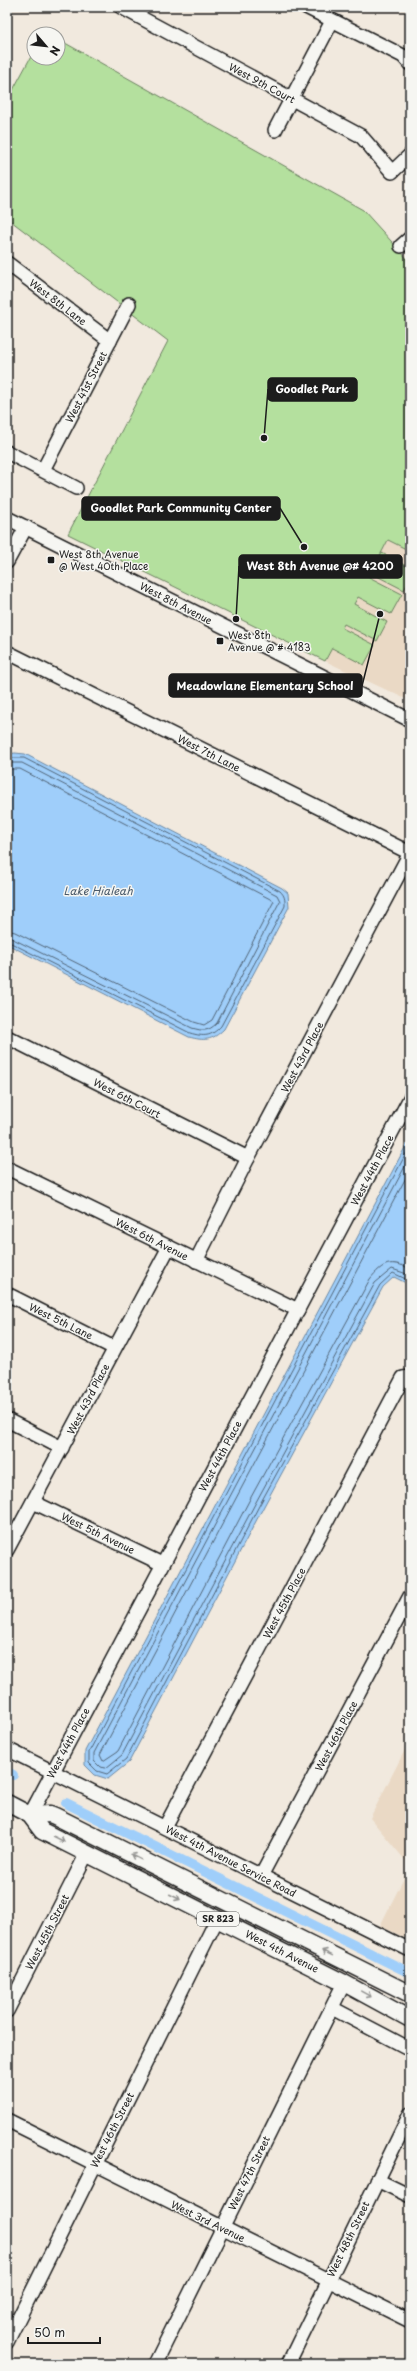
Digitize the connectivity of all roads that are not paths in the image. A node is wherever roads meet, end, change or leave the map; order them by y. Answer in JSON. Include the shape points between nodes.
{"nodes":[{"id":1,"x":121,"y":7,"type":"edge"},
{"id":2,"x":306,"y":7,"type":"edge"},
{"id":3,"x":137,"y":11,"type":"edge"},
{"id":4,"x":332,"y":21,"type":"junction"},
{"id":5,"x":410,"y":64,"type":"edge"},
{"id":6,"x":291,"y":98,"type":"junction"},
{"id":7,"x":274,"y":130,"type":"dead end"},
{"id":8,"x":410,"y":155,"type":"edge"},
{"id":9,"x":7,"y":263,"type":"edge"},
{"id":10,"x":129,"y":304,"type":"dead end"},
{"id":11,"x":110,"y":341,"type":"junction"},
{"id":12,"x":7,"y":452,"type":"edge"},
{"id":13,"x":43,"y":470,"type":"junction"},
{"id":14,"x":76,"y":488,"type":"dead end"},
{"id":15,"x":7,"y":518,"type":"edge"},
{"id":16,"x":26,"y":527,"type":"junction"},
{"id":17,"x":7,"y":562,"type":"edge"},
{"id":18,"x":7,"y":652,"type":"edge"},
{"id":19,"x":410,"y":720,"type":"edge"},
{"id":20,"x":410,"y":853,"type":"edge"},
{"id":21,"x":7,"y":1038,"type":"edge"},
{"id":22,"x":410,"y":1098,"type":"edge"},
{"id":23,"x":248,"y":1158,"type":"junction"},
{"id":24,"x":7,"y":1168,"type":"edge"},
{"id":25,"x":169,"y":1247,"type":"junction"},
{"id":26,"x":196,"y":1261,"type":"junction"},
{"id":27,"x":7,"y":1294,"type":"edge"},
{"id":28,"x":298,"y":1310,"type":"junction"},
{"id":29,"x":114,"y":1348,"type":"junction"},
{"id":30,"x":406,"y":1378,"type":"edge"},
{"id":31,"x":7,"y":1420,"type":"edge"},
{"id":32,"x":62,"y":1448,"type":"junction"},
{"id":33,"x":33,"y":1502,"type":"junction"},
{"id":34,"x":7,"y":1550,"type":"edge"},
{"id":35,"x":162,"y":1564,"type":"junction"},
{"id":36,"x":410,"y":1596,"type":"edge"},
{"id":37,"x":7,"y":1749,"type":"edge"},
{"id":38,"x":52,"y":1772,"type":"junction"},
{"id":39,"x":7,"y":1803,"type":"edge"},
{"id":40,"x":30,"y":1815,"type":"junction"},
{"id":41,"x":165,"y":1827,"type":"junction"},
{"id":42,"x":87,"y":1853,"type":"junction"},
{"id":43,"x":262,"y":1876,"type":"junction"},
{"id":44,"x":246,"y":1912,"type":"junction"},
{"id":45,"x":217,"y":1919,"type":"junction"},
{"id":46,"x":410,"y":1950,"type":"edge"},
{"id":47,"x":375,"y":1976,"type":"junction"},
{"id":48,"x":344,"y":1983,"type":"junction"},
{"id":49,"x":410,"y":1994,"type":"edge"},
{"id":50,"x":332,"y":2008,"type":"junction"},
{"id":51,"x":7,"y":2012,"type":"edge"},
{"id":52,"x":410,"y":2019,"type":"edge"},
{"id":53,"x":410,"y":2049,"type":"edge"},
{"id":54,"x":410,"y":2114,"type":"edge"},
{"id":55,"x":7,"y":2120,"type":"edge"},
{"id":56,"x":94,"y":2164,"type":"junction"},
{"id":57,"x":377,"y":2180,"type":"junction"},
{"id":58,"x":410,"y":2196,"type":"edge"},
{"id":59,"x":222,"y":2227,"type":"junction"},
{"id":60,"x":328,"y":2280,"type":"junction"},
{"id":61,"x":410,"y":2321,"type":"edge"},
{"id":62,"x":7,"y":2342,"type":"edge"},
{"id":63,"x":155,"y":2364,"type":"edge"},
{"id":64,"x":288,"y":2364,"type":"edge"}],
"edges":[{"from":1,"to":3,"type":"street","name":"West 9th Court"},
{"from":2,"to":4,"type":"street"},
{"from":3,"to":6,"type":"street","name":"West 9th Court"},
{"from":4,"to":5,"type":"street","via":[[403,56]]},
{"from":4,"to":6,"type":"street"},
{"from":6,"to":7,"type":"street"},
{"from":6,"to":8,"type":"street","name":"West 9th Court","via":[[361,136],[392,172]]},
{"from":9,"to":11,"type":"street","name":"West 8th Lane"},
{"from":10,"to":11,"type":"street","name":"West 41st Street"},
{"from":11,"to":13,"type":"street","name":"West 41st Street"},
{"from":12,"to":13,"type":"street"},
{"from":13,"to":14,"type":"street"},
{"from":15,"to":16,"type":"street","name":"West 8th Avenue"},
{"from":16,"to":17,"type":"street"},
{"from":16,"to":19,"type":"street","name":"West 8th Avenue"},
{"from":18,"to":20,"type":"street","name":"West 7th Lane"},
{"from":20,"to":23,"type":"street","name":"West 43rd Place"},
{"from":21,"to":23,"type":"street","name":"West 6th Court"},
{"from":22,"to":28,"type":"street","name":"West 44th Place"},
{"from":23,"to":26,"type":"street","name":"West 43rd Place"},
{"from":24,"to":25,"type":"street","name":"West 6th Avenue"},
{"from":25,"to":26,"type":"street","name":"West 6th Avenue"},
{"from":25,"to":29,"type":"street","name":"West 43rd Place"},
{"from":26,"to":28,"type":"street","name":"West 6th Avenue"},
{"from":27,"to":29,"type":"street","name":"West 5th Lane"},
{"from":28,"to":35,"type":"street","name":"West 44th Place"},
{"from":29,"to":32,"type":"street","name":"West 43rd Place"},
{"from":30,"to":41,"type":"street","name":"West 45th Place"},
{"from":31,"to":32,"type":"street"},
{"from":32,"to":33,"type":"street","name":"West 43rd Place"},
{"from":33,"to":34,"type":"street","name":"West 43rd Place"},
{"from":33,"to":35,"type":"street","name":"West 5th Avenue"},
{"from":35,"to":38,"type":"street","name":"West 44th Place"},
{"from":36,"to":43,"type":"street","name":"West 46th Place"},
{"from":37,"to":38,"type":"street"},
{"from":38,"to":40,"type":"street","name":"West 44th Place"},
{"from":38,"to":41,"type":"street","name":"West 4th Avenue Service Road"},
{"from":39,"to":40,"type":"main road","name":"West 4th Avenue","number":"SR 823"},
{"from":40,"to":42,"type":"main road","name":"West 4th Avenue","number":"SR 823","one_way":true,"via":[[42,1831]]},
{"from":44,"to":40,"type":"main road","name":"West 4th Avenue","number":"SR 823","one_way":true,"via":[[55,1816]]},
{"from":41,"to":43,"type":"street","name":"West 4th Avenue Service Road"},
{"from":42,"to":45,"type":"main road","name":"West 4th Avenue","number":"SR 823","one_way":true},
{"from":42,"to":51,"type":"street","name":"West 45th Street"},
{"from":43,"to":46,"type":"street","name":"West 4th Avenue Service Road"},
{"from":44,"to":45,"type":"main road","via":[[232,1911]]},
{"from":47,"to":44,"type":"main road","name":"West 4th Avenue","number":"SR 823","one_way":true},
{"from":45,"to":48,"type":"main road","name":"West 4th Avenue","number":"SR 823"},
{"from":45,"to":56,"type":"street","name":"West 46th Street"},
{"from":47,"to":48,"type":"main road","via":[[361,1975]]},
{"from":47,"to":49,"type":"main road","name":"West 4th Avenue","number":"SR 823"},
{"from":48,"to":50,"type":"street","name":"West 47th Street"},
{"from":48,"to":52,"type":"main road","name":"West 4th Avenue","number":"SR 823","one_way":true},
{"from":50,"to":53,"type":"street"},
{"from":50,"to":59,"type":"street","name":"West 47th Street"},
{"from":54,"to":57,"type":"street","name":"West 48th Street"},
{"from":55,"to":56,"type":"street","name":"West 3rd Avenue"},
{"from":56,"to":59,"type":"street","name":"West 3rd Avenue"},
{"from":56,"to":62,"type":"street","name":"West 46th Street"},
{"from":57,"to":58,"type":"street"},
{"from":57,"to":60,"type":"street","name":"West 48th Street"},
{"from":59,"to":60,"type":"street","name":"West 3rd Avenue"},
{"from":59,"to":63,"type":"street","name":"West 47th Street"},
{"from":60,"to":61,"type":"street","name":"West 3rd Avenue"},
{"from":60,"to":64,"type":"street","name":"West 48th Street"}]}
